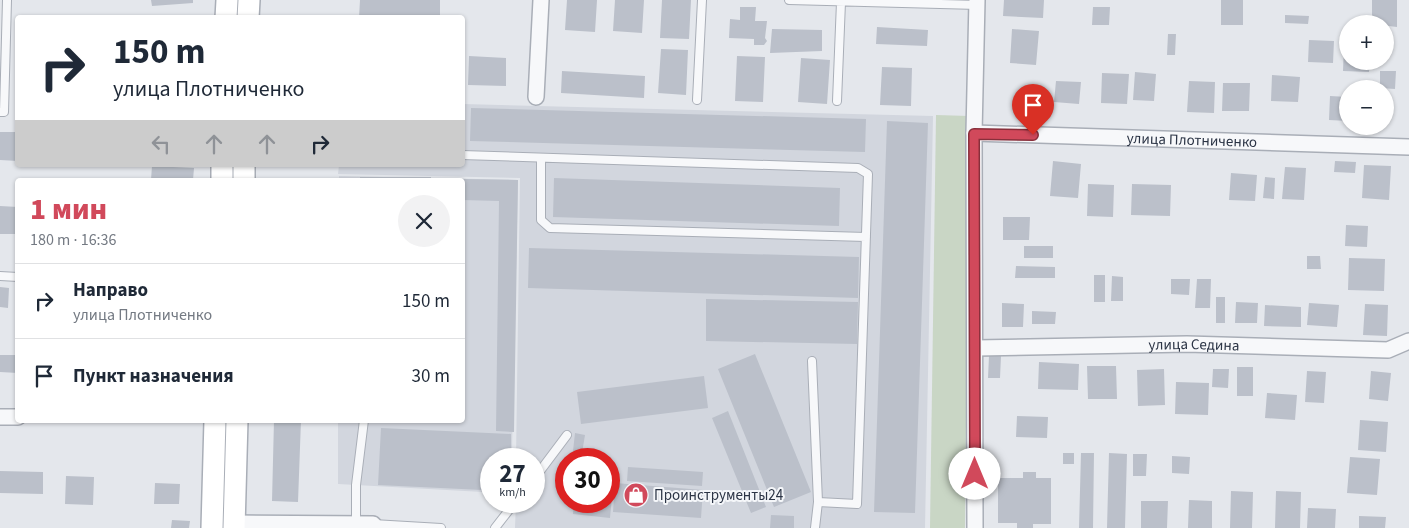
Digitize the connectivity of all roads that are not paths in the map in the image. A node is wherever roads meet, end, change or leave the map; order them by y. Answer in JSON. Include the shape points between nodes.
{"nodes":[{"id":1,"x":7,"y":0,"type":"edge"},
{"id":2,"x":227,"y":0,"type":"edge"},
{"id":3,"x":249,"y":0,"type":"edge"},
{"id":4,"x":541,"y":0,"type":"edge"},
{"id":5,"x":702,"y":0,"type":"edge"},
{"id":6,"x":789,"y":0,"type":"edge"},
{"id":7,"x":841,"y":2,"type":"junction"},
{"id":8,"x":977,"y":3,"type":"edge"},
{"id":9,"x":226,"y":15,"type":"edge"},
{"id":10,"x":248,"y":15,"type":"edge"},
{"id":11,"x":3,"y":36,"type":"edge"},
{"id":12,"x":536,"y":97,"type":"dead end"},
{"id":13,"x":697,"y":100,"type":"dead end"},
{"id":14,"x":837,"y":101,"type":"dead end"},
{"id":15,"x":0,"y":112,"type":"edge"},
{"id":16,"x":974,"y":134,"type":"junction"},
{"id":17,"x":1409,"y":147,"type":"edge"},
{"id":18,"x":465,"y":155,"type":"edge"},
{"id":19,"x":541,"y":158,"type":"junction"},
{"id":20,"x":866,"y":237,"type":"junction"},
{"id":21,"x":0,"y":276,"type":"edge"},
{"id":22,"x":15,"y":277,"type":"edge"},
{"id":23,"x":1409,"y":341,"type":"edge"},
{"id":24,"x":976,"y":348,"type":"junction"},
{"id":25,"x":812,"y":361,"type":"dead end"},
{"id":26,"x":0,"y":417,"type":"edge"},
{"id":27,"x":15,"y":417,"type":"edge"},
{"id":28,"x":215,"y":423,"type":"edge"},
{"id":29,"x":237,"y":423,"type":"edge"},
{"id":30,"x":364,"y":423,"type":"edge"},
{"id":31,"x":567,"y":435,"type":"dead end"},
{"id":32,"x":545,"y":464,"type":"edge"},
{"id":33,"x":818,"y":502,"type":"junction"},
{"id":34,"x":507,"y":513,"type":"edge"},
{"id":35,"x":356,"y":524,"type":"junction"},
{"id":36,"x":288,"y":525,"type":"edge"},
{"id":37,"x":234,"y":526,"type":"edge"},
{"id":38,"x":375,"y":526,"type":"edge"},
{"id":39,"x":212,"y":528,"type":"edge"},
{"id":40,"x":441,"y":528,"type":"edge"},
{"id":41,"x":495,"y":528,"type":"edge"},
{"id":42,"x":815,"y":528,"type":"edge"},
{"id":43,"x":975,"y":528,"type":"edge"}],
"edges":[{"from":1,"to":11,"type":"lane"},
{"from":2,"to":9,"type":"main road"},
{"from":3,"to":10,"type":"main road"},
{"from":4,"to":12,"type":"street"},
{"from":5,"to":13,"type":"lane"},
{"from":6,"to":7,"type":"lane"},
{"from":7,"to":8,"type":"lane"},
{"from":7,"to":14,"type":"lane"},
{"from":8,"to":16,"type":"street"},
{"from":11,"to":15,"type":"lane","via":[[4,112]]},
{"from":16,"to":17,"type":"street","name":"улица Плотниченко"},
{"from":16,"to":24,"type":"street"},
{"from":18,"to":19,"type":"lane"},
{"from":19,"to":20,"type":"lane","via":[[541,220],[550,228]]},
{"from":19,"to":20,"type":"lane","via":[[858,168],[868,174]]},
{"from":20,"to":33,"type":"lane","via":[[857,504]]},
{"from":21,"to":22,"type":"lane"},
{"from":23,"to":24,"type":"street","name":"улица Седина","via":[[1388,350],[1187,344]]},
{"from":24,"to":43,"type":"street"},
{"from":25,"to":33,"type":"lane"},
{"from":26,"to":27,"type":"street"},
{"from":28,"to":39,"type":"main road"},
{"from":29,"to":37,"type":"main road"},
{"from":30,"to":35,"type":"lane","via":[[356,485]]},
{"from":31,"to":32,"type":"lane"},
{"from":33,"to":42,"type":"lane"},
{"from":34,"to":41,"type":"lane"},
{"from":35,"to":36,"type":"street"},
{"from":35,"to":38,"type":"street"},
{"from":36,"to":37,"type":"street"},
{"from":38,"to":40,"type":"lane"}]}
